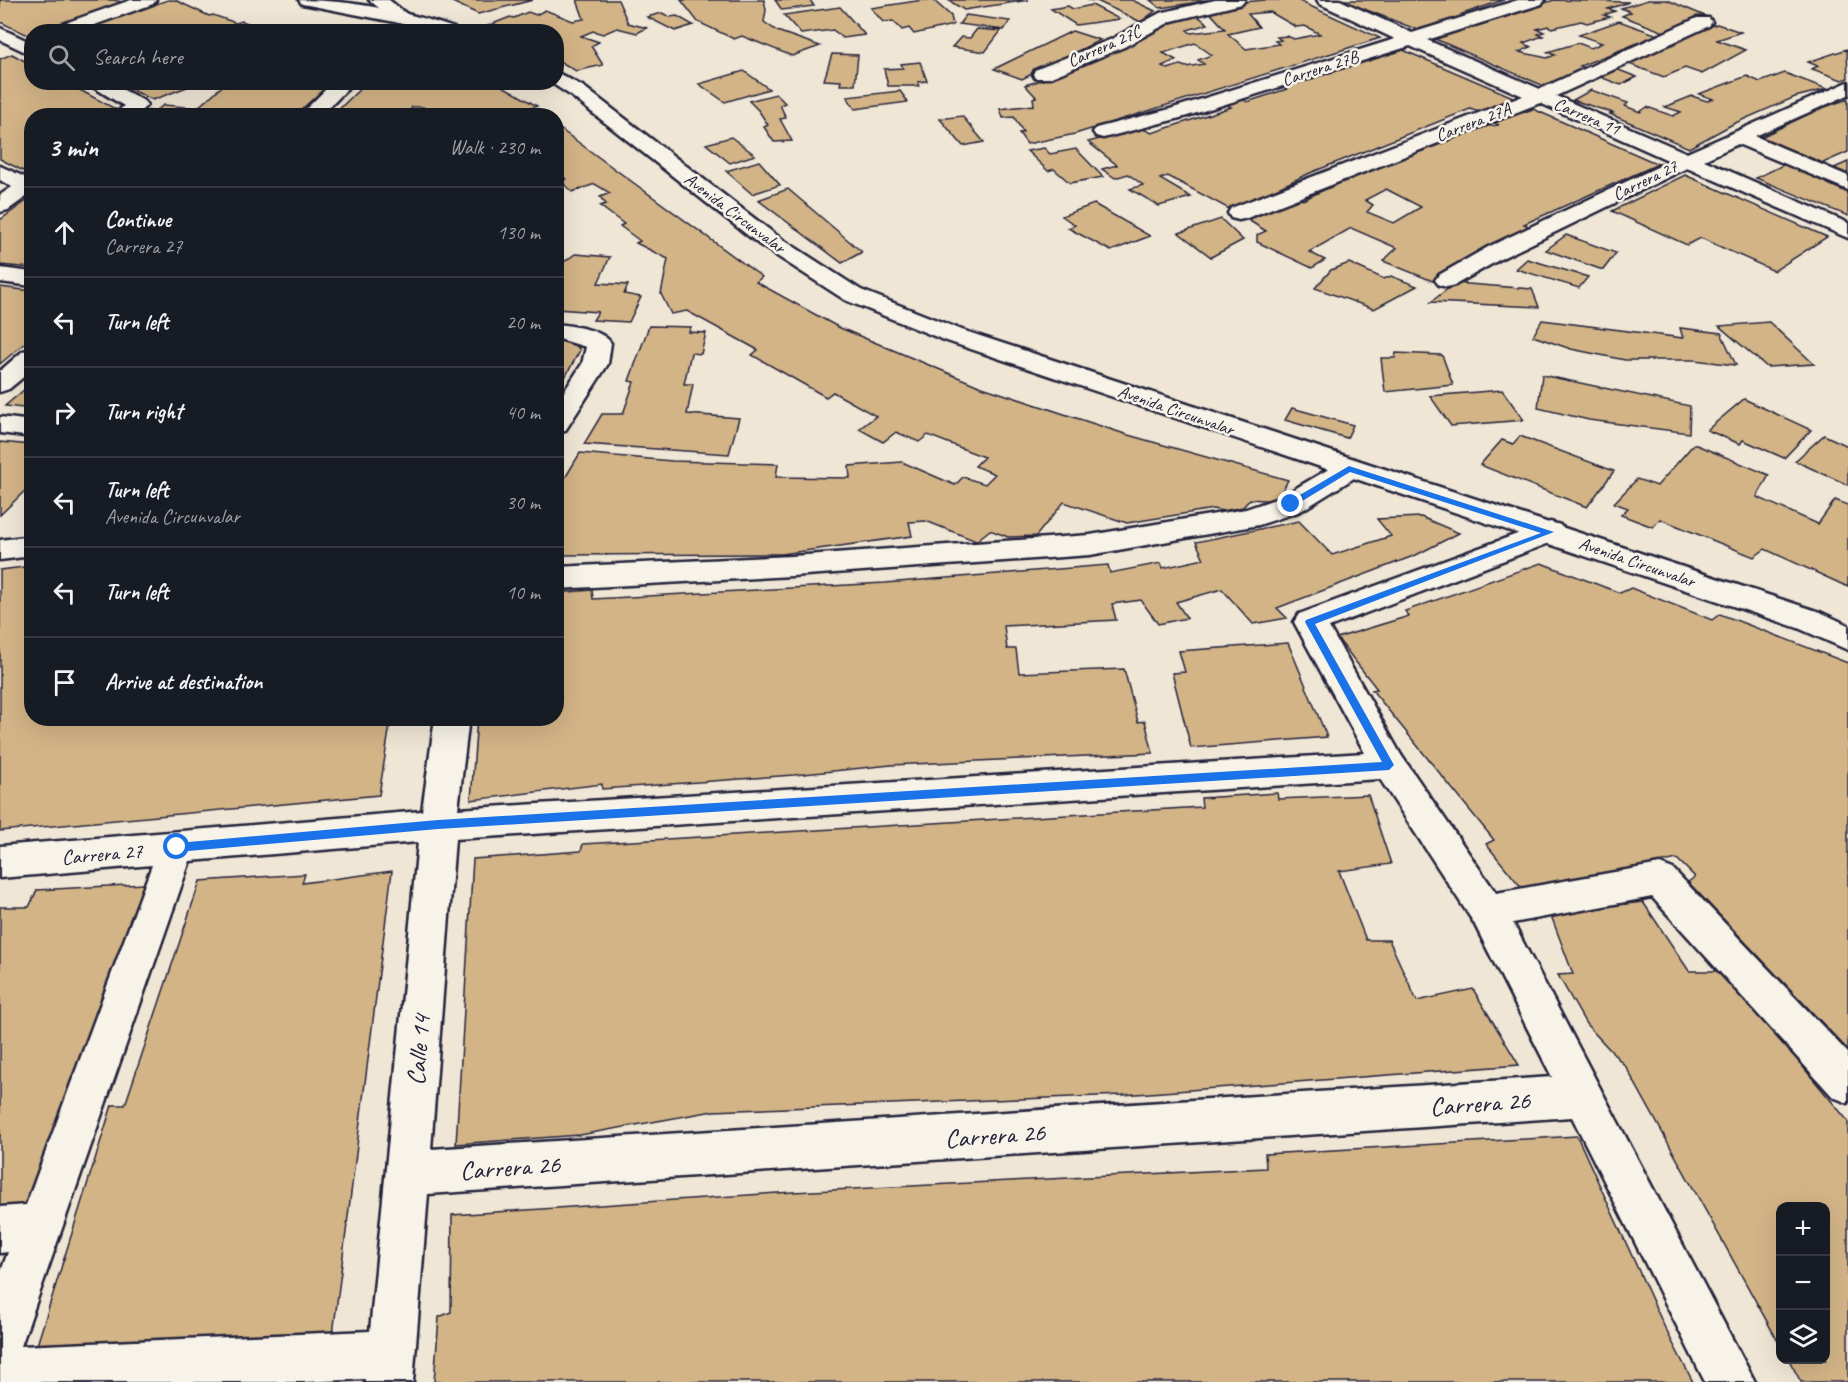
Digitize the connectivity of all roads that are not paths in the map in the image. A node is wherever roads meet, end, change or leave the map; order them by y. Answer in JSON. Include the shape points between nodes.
{"nodes":[{"id":1,"x":147,"y":0,"type":"edge"},
{"id":2,"x":308,"y":0,"type":"edge"},
{"id":3,"x":378,"y":0,"type":"edge"},
{"id":4,"x":1236,"y":0,"type":"edge"},
{"id":5,"x":1326,"y":0,"type":"edge"},
{"id":6,"x":1536,"y":0,"type":"edge"},
{"id":7,"x":1703,"y":22,"type":"dead end"},
{"id":8,"x":80,"y":24,"type":"edge"},
{"id":9,"x":410,"y":24,"type":"edge"},
{"id":10,"x":0,"y":33,"type":"edge"},
{"id":11,"x":1410,"y":39,"type":"junction"},
{"id":12,"x":24,"y":43,"type":"edge"},
{"id":13,"x":24,"y":46,"type":"edge"},
{"id":14,"x":0,"y":51,"type":"edge"},
{"id":15,"x":1042,"y":74,"type":"dead end"},
{"id":16,"x":564,"y":83,"type":"edge"},
{"id":17,"x":1848,"y":88,"type":"edge"},
{"id":18,"x":109,"y":90,"type":"edge"},
{"id":19,"x":337,"y":90,"type":"edge"},
{"id":20,"x":1540,"y":96,"type":"junction"},
{"id":21,"x":133,"y":108,"type":"edge"},
{"id":22,"x":317,"y":108,"type":"edge"},
{"id":23,"x":1103,"y":132,"type":"dead end"},
{"id":24,"x":1738,"y":136,"type":"junction"},
{"id":25,"x":1688,"y":160,"type":"junction"},
{"id":26,"x":0,"y":172,"type":"edge"},
{"id":27,"x":24,"y":182,"type":"edge"},
{"id":28,"x":1848,"y":184,"type":"edge"},
{"id":29,"x":24,"y":188,"type":"edge"},
{"id":30,"x":0,"y":205,"type":"edge"},
{"id":31,"x":1239,"y":213,"type":"dead end"},
{"id":32,"x":1848,"y":231,"type":"edge"},
{"id":33,"x":0,"y":275,"type":"edge"},
{"id":34,"x":24,"y":278,"type":"edge"},
{"id":35,"x":1447,"y":280,"type":"dead end"},
{"id":36,"x":564,"y":332,"type":"edge"},
{"id":37,"x":24,"y":363,"type":"edge"},
{"id":38,"x":0,"y":384,"type":"edge"},
{"id":39,"x":564,"y":412,"type":"edge"},
{"id":40,"x":0,"y":425,"type":"edge"},
{"id":41,"x":24,"y":428,"type":"edge"},
{"id":42,"x":1349,"y":469,"type":"junction"},
{"id":43,"x":1550,"y":532,"type":"junction"},
{"id":44,"x":24,"y":547,"type":"edge"},
{"id":45,"x":0,"y":549,"type":"edge"},
{"id":46,"x":564,"y":578,"type":"edge"},
{"id":47,"x":1848,"y":638,"type":"edge"},
{"id":48,"x":451,"y":726,"type":"edge"},
{"id":49,"x":1389,"y":765,"type":"junction"},
{"id":50,"x":438,"y":825,"type":"junction"},
{"id":51,"x":177,"y":847,"type":"junction"},
{"id":52,"x":0,"y":862,"type":"edge"},
{"id":53,"x":1487,"y":911,"type":"junction"},
{"id":54,"x":1848,"y":1083,"type":"edge"},
{"id":55,"x":1583,"y":1096,"type":"junction"},
{"id":56,"x":407,"y":1173,"type":"junction"},
{"id":57,"x":20,"y":1228,"type":"edge"},
{"id":58,"x":0,"y":1339,"type":"edge"},
{"id":59,"x":390,"y":1368,"type":"edge"},
{"id":60,"x":0,"y":1371,"type":"edge"},
{"id":61,"x":1731,"y":1382,"type":"edge"}],
"edges":[{"from":1,"to":8,"type":"street"},
{"from":2,"to":9,"type":"street"},
{"from":3,"to":9,"type":"street"},
{"from":4,"to":15,"type":"street","name":"Carrera 27C","via":[[1166,17],[1118,43]]},
{"from":5,"to":11,"type":"street","name":"Carrera 11"},
{"from":6,"to":11,"type":"street","name":"Carrera 27B"},
{"from":7,"to":20,"type":"street","name":"Carrera 27A"},
{"from":10,"to":12,"type":"street"},
{"from":11,"to":20,"type":"street","name":"Carrera 11"},
{"from":11,"to":23,"type":"street","name":"Carrera 27B","via":[[1177,113]]},
{"from":13,"to":14,"type":"street"},
{"from":16,"to":42,"type":"street","name":"Avenida Circunvalar","via":[[768,240],[852,295],[953,335]]},
{"from":17,"to":24,"type":"street","name":"Carrera 27"},
{"from":18,"to":21,"type":"street","via":[[137,105]]},
{"from":19,"to":22,"type":"street"},
{"from":20,"to":25,"type":"street","name":"Carrera 11"},
{"from":20,"to":31,"type":"street","name":"Carrera 27A"},
{"from":24,"to":25,"type":"street","name":"Carrera 27"},
{"from":24,"to":28,"type":"street"},
{"from":25,"to":32,"type":"street","name":"Carrera 11"},
{"from":25,"to":35,"type":"street","name":"Carrera 27","via":[[1496,252]]},
{"from":26,"to":27,"type":"street"},
{"from":29,"to":30,"type":"street"},
{"from":33,"to":34,"type":"street"},
{"from":36,"to":39,"type":"street","via":[[599,343],[595,364]]},
{"from":37,"to":38,"type":"street"},
{"from":40,"to":41,"type":"street"},
{"from":42,"to":43,"type":"street","name":"Avenida Circunvalar"},
{"from":42,"to":46,"type":"street","via":[[1291,504],[1249,518],[1090,545]]},
{"from":43,"to":47,"type":"street","name":"Avenida Circunvalar","via":[[1809,620]]},
{"from":43,"to":49,"type":"street","via":[[1310,622]]},
{"from":44,"to":45,"type":"street"},
{"from":48,"to":50,"type":"street","name":"Calle 14"},
{"from":49,"to":50,"type":"street","name":"Carrera 27"},
{"from":49,"to":53,"type":"street"},
{"from":50,"to":51,"type":"street","name":"Carrera 27"},
{"from":50,"to":56,"type":"street","name":"Calle 14"},
{"from":51,"to":52,"type":"street","name":"Carrera 27"},
{"from":51,"to":57,"type":"street"},
{"from":53,"to":54,"type":"street","via":[[1660,880]]},
{"from":53,"to":55,"type":"street"},
{"from":55,"to":56,"type":"street","name":"Carrera 26"},
{"from":55,"to":61,"type":"street"},
{"from":56,"to":59,"type":"street","name":"Calle 14"},
{"from":57,"to":58,"type":"street"},
{"from":59,"to":60,"type":"street"}]}
